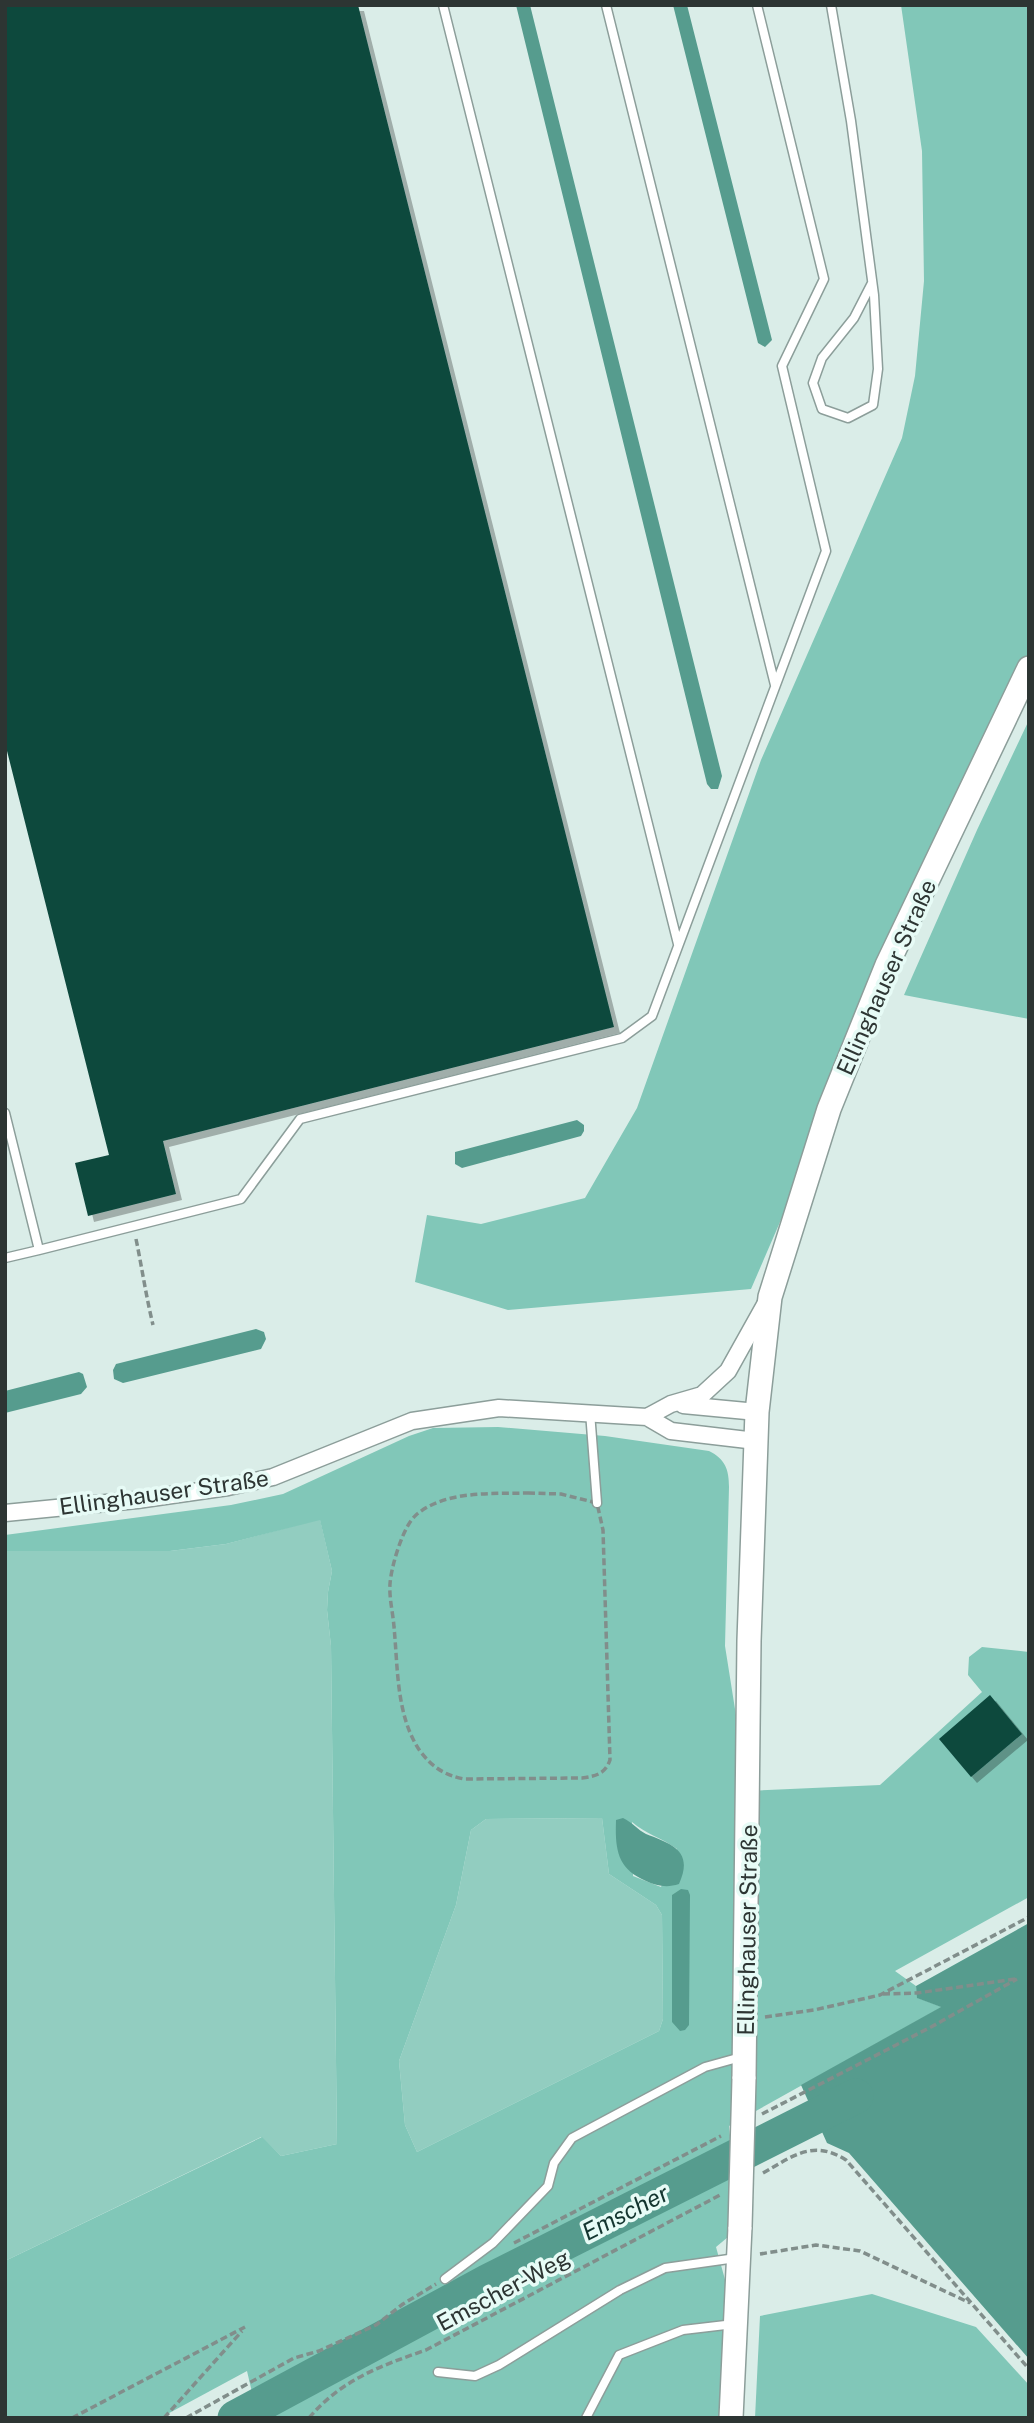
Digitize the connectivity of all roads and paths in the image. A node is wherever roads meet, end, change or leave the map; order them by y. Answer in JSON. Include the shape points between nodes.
{"nodes":[{"id":1,"x":443,"y":5,"type":"edge"},
{"id":2,"x":606,"y":5,"type":"edge"},
{"id":3,"x":757,"y":5,"type":"edge"},
{"id":4,"x":831,"y":5,"type":"edge"},
{"id":5,"x":872,"y":283,"type":"junction"},
{"id":6,"x":1029,"y":668,"type":"edge"},
{"id":7,"x":775,"y":686,"type":"junction"},
{"id":8,"x":678,"y":944,"type":"junction"},
{"id":9,"x":5,"y":1114,"type":"edge"},
{"id":10,"x":135,"y":1239,"type":"dead end"},
{"id":11,"x":39,"y":1250,"type":"junction"},
{"id":12,"x":5,"y":1258,"type":"edge"},
{"id":13,"x":769,"y":1297,"type":"junction"},
{"id":14,"x":153,"y":1325,"type":"dead end"},
{"id":15,"x":677,"y":1404,"type":"junction"},
{"id":16,"x":590,"y":1412,"type":"junction"},
{"id":17,"x":757,"y":1412,"type":"junction"},
{"id":18,"x":648,"y":1417,"type":"junction"},
{"id":19,"x":756,"y":1441,"type":"junction"},
{"id":20,"x":597,"y":1503,"type":"junction"},
{"id":21,"x":5,"y":1513,"type":"edge"},
{"id":22,"x":1029,"y":1917,"type":"edge"},
{"id":23,"x":880,"y":1995,"type":"junction"},
{"id":24,"x":745,"y":2020,"type":"junction"},
{"id":25,"x":745,"y":2056,"type":"junction"},
{"id":26,"x":761,"y":2115,"type":"dead end"},
{"id":27,"x":724,"y":2134,"type":"dead end"},
{"id":28,"x":763,"y":2172,"type":"dead end"},
{"id":29,"x":727,"y":2191,"type":"dead end"},
{"id":30,"x":506,"y":2247,"type":"dead end"},
{"id":31,"x":739,"y":2258,"type":"junction"},
{"id":32,"x":445,"y":2279,"type":"joint"},
{"id":33,"x":972,"y":2304,"type":"junction"},
{"id":34,"x":737,"y":2323,"type":"junction"},
{"id":35,"x":1029,"y":2369,"type":"edge"},
{"id":36,"x":438,"y":2372,"type":"dead end"},
{"id":37,"x":72,"y":2418,"type":"edge"},
{"id":38,"x":164,"y":2418,"type":"edge"},
{"id":39,"x":186,"y":2418,"type":"edge"},
{"id":40,"x":309,"y":2418,"type":"edge"},
{"id":41,"x":586,"y":2418,"type":"edge"},
{"id":42,"x":731,"y":2418,"type":"edge"}],
"edges":[{"from":1,"to":8,"type":"lane"},
{"from":2,"to":7,"type":"lane"},
{"from":3,"to":7,"type":"lane","via":[[824,279],[782,366],[825,551]]},
{"from":4,"to":5,"type":"lane"},
{"from":5,"to":5,"type":"lane","via":[[878,369],[873,405],[848,418],[822,409],[813,383],[822,358],[854,318]]},
{"from":6,"to":13,"type":"main road","name":"Ellinghauser Straße","via":[[887,965],[829,1109]]},
{"from":7,"to":8,"type":"lane"},
{"from":8,"to":11,"type":"lane","via":[[652,1016],[622,1038],[300,1119],[241,1199]]},
{"from":9,"to":11,"type":"lane"},
{"from":10,"to":14,"type":"path"},
{"from":11,"to":12,"type":"lane"},
{"from":13,"to":15,"type":"street","name":"Ellinghauser Straße","via":[[728,1371],[702,1395]]},
{"from":13,"to":17,"type":"main road","name":"Ellinghauser Straße"},
{"from":15,"to":17,"type":"street","name":"Ellinghauser Straße"},
{"from":15,"to":18,"type":"street","name":"Ellinghauser Straße"},
{"from":16,"to":18,"type":"street","name":"Ellinghauser Straße"},
{"from":16,"to":20,"type":"lane"},
{"from":16,"to":21,"type":"street","name":"Ellinghauser Straße","via":[[499,1408],[412,1421],[273,1477],[137,1500]]},
{"from":17,"to":19,"type":"main road","name":"Ellinghauser Straße"},
{"from":18,"to":19,"type":"street","name":"Ellinghauser Straße","via":[[671,1431]]},
{"from":19,"to":24,"type":"main road","name":"Ellinghauser Straße"},
{"from":20,"to":20,"type":"path","via":[[561,1494],[472,1495],[437,1501],[413,1517],[396,1553],[390,1585],[401,1700],[419,1749],[447,1775],[464,1779],[582,1778],[606,1769],[611,1743],[603,1530]]},
{"from":22,"to":23,"type":"path"},
{"from":23,"to":24,"type":"path"},
{"from":23,"to":26,"type":"path","via":[[1017,1979]]},
{"from":24,"to":25,"type":"main road","name":"Ellinghauser Straße"},
{"from":25,"to":31,"type":"main road","name":"Ellinghauser Straße","bridge":true},
{"from":25,"to":32,"type":"lane","via":[[705,2067],[572,2138],[554,2162],[548,2186],[493,2243]]},
{"from":27,"to":30,"type":"path"},
{"from":28,"to":33,"type":"path","via":[[798,2154],[817,2149],[834,2152],[846,2160]]},
{"from":29,"to":40,"type":"path","name":"Emscher-Weg","via":[[426,2350],[342,2386]]},
{"from":31,"to":33,"type":"path","via":[[816,2245],[860,2251]]},
{"from":31,"to":34,"type":"main road","name":"Ellinghauser Straße"},
{"from":31,"to":36,"type":"lane","via":[[665,2268],[475,2376]]},
{"from":32,"to":39,"type":"path","via":[[376,2325],[295,2358]]},
{"from":33,"to":35,"type":"path"},
{"from":34,"to":41,"type":"lane","via":[[682,2330],[619,2355]]},
{"from":34,"to":42,"type":"main road","name":"Ellinghauser Straße"},
{"from":37,"to":38,"type":"path","via":[[245,2327]]}]}
